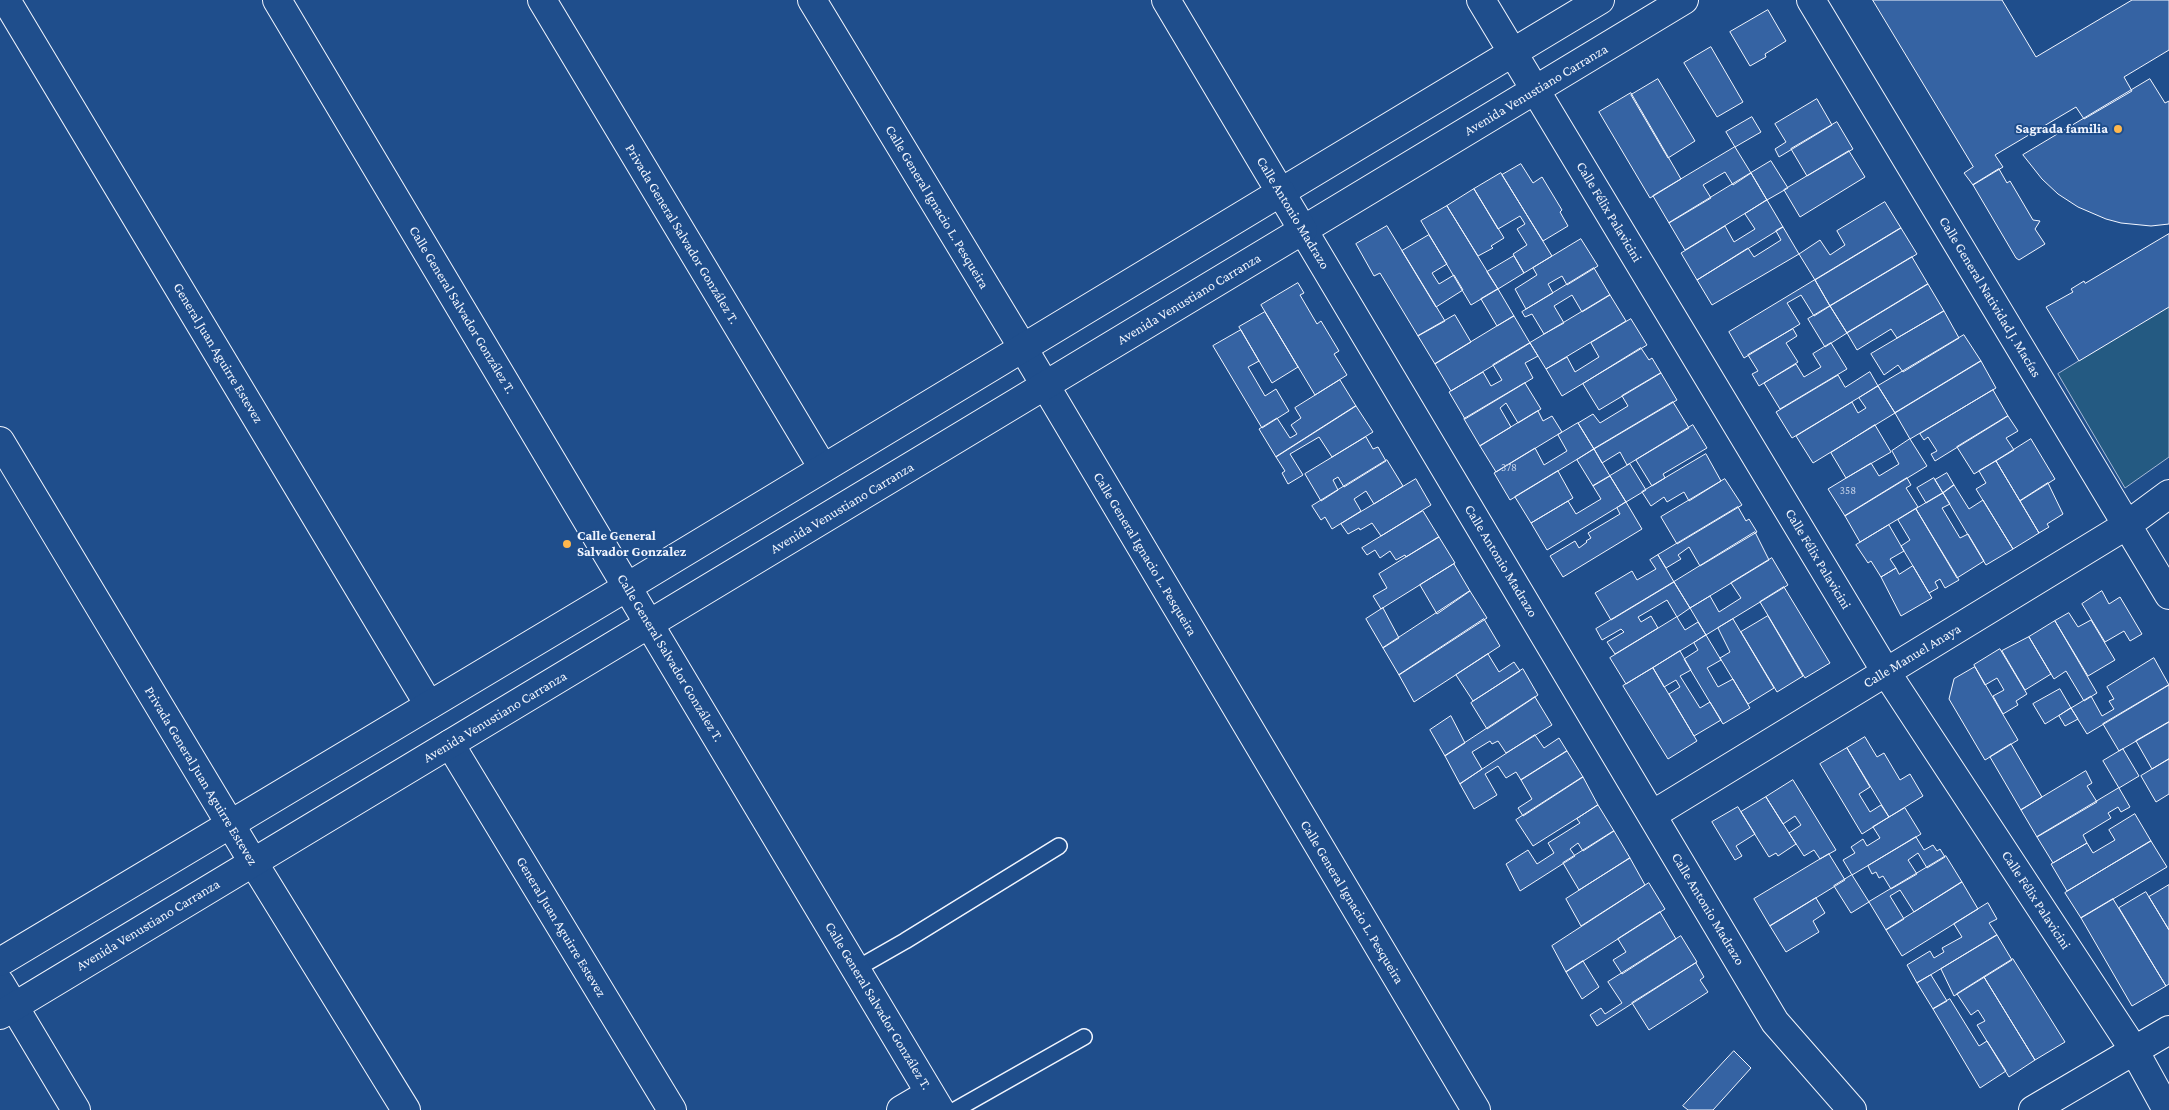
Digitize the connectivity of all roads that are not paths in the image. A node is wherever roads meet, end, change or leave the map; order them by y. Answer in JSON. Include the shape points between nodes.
{"nodes":[{"id":1,"x":6,"y":0,"type":"edge"},
{"id":2,"x":277,"y":0,"type":"edge"},
{"id":3,"x":542,"y":0,"type":"edge"},
{"id":4,"x":812,"y":0,"type":"edge"},
{"id":5,"x":1166,"y":0,"type":"edge"},
{"id":6,"x":1481,"y":0,"type":"edge"},
{"id":7,"x":1600,"y":0,"type":"edge"},
{"id":8,"x":1684,"y":0,"type":"edge"},
{"id":9,"x":1811,"y":0,"type":"edge"},
{"id":10,"x":1513,"y":52,"type":"junction"},
{"id":11,"x":1535,"y":90,"type":"junction"},
{"id":12,"x":1281,"y":192,"type":"junction"},
{"id":13,"x":1303,"y":230,"type":"junction"},
{"id":14,"x":1023,"y":348,"type":"junction"},
{"id":15,"x":1044,"y":386,"type":"junction"},
{"id":16,"x":0,"y":441,"type":"edge"},
{"id":17,"x":823,"y":468,"type":"junction"},
{"id":18,"x":2169,"y":494,"type":"edge"},
{"id":19,"x":2127,"y":524,"type":"junction"},
{"id":20,"x":627,"y":587,"type":"junction"},
{"id":21,"x":2169,"y":595,"type":"edge"},
{"id":22,"x":649,"y":624,"type":"junction"},
{"id":23,"x":1886,"y":672,"type":"junction"},
{"id":24,"x":429,"y":705,"type":"junction"},
{"id":25,"x":450,"y":744,"type":"junction"},
{"id":26,"x":1652,"y":815,"type":"junction"},
{"id":27,"x":230,"y":824,"type":"junction"},
{"id":28,"x":1058,"y":846,"type":"dead end"},
{"id":29,"x":253,"y":862,"type":"junction"},
{"id":30,"x":0,"y":962,"type":"edge"},
{"id":31,"x":856,"y":969,"type":"junction"},
{"id":32,"x":0,"y":983,"type":"edge"},
{"id":33,"x":7,"y":1010,"type":"edge"},
{"id":34,"x":2169,"y":1030,"type":"edge"},
{"id":35,"x":1084,"y":1037,"type":"dead end"},
{"id":36,"x":2134,"y":1050,"type":"junction"},
{"id":37,"x":935,"y":1101,"type":"edge"},
{"id":38,"x":76,"y":1110,"type":"edge"},
{"id":39,"x":406,"y":1110,"type":"edge"},
{"id":40,"x":672,"y":1110,"type":"edge"},
{"id":41,"x":901,"y":1110,"type":"edge"},
{"id":42,"x":955,"y":1110,"type":"edge"},
{"id":43,"x":1476,"y":1110,"type":"edge"},
{"id":44,"x":1852,"y":1110,"type":"edge"},
{"id":45,"x":2034,"y":1110,"type":"edge"},
{"id":46,"x":2166,"y":1110,"type":"edge"}],
"edges":[{"from":1,"to":24,"type":"street","name":"General Juan Aguirre Estevez"},
{"from":2,"to":20,"type":"street","name":"Calle General Salvador González T."},
{"from":3,"to":17,"type":"street","name":"Privada General Salvador González T."},
{"from":4,"to":14,"type":"street","name":"Calle General Ignacio L. Pesqueira"},
{"from":5,"to":12,"type":"street","name":"Calle Antonio Madrazo"},
{"from":6,"to":10,"type":"street","name":"Calle Félix Palavicini"},
{"from":7,"to":10,"type":"street"},
{"from":8,"to":11,"type":"street","name":"Avenida Venustiano Carranza"},
{"from":9,"to":19,"type":"street","name":"Calle General Natividad J. Macías"},
{"from":10,"to":11,"type":"street","name":"Calle Félix Palavicini"},
{"from":10,"to":12,"type":"street"},
{"from":11,"to":13,"type":"street","name":"Avenida Venustiano Carranza"},
{"from":11,"to":23,"type":"street","name":"Calle Félix Palavicini"},
{"from":12,"to":13,"type":"street","name":"Calle Antonio Madrazo"},
{"from":12,"to":14,"type":"street"},
{"from":13,"to":15,"type":"street","name":"Avenida Venustiano Carranza"},
{"from":13,"to":26,"type":"street","name":"Calle Antonio Madrazo"},
{"from":14,"to":15,"type":"street","name":"Calle General Ignacio L. Pesqueira"},
{"from":14,"to":17,"type":"street"},
{"from":15,"to":22,"type":"street","name":"Avenida Venustiano Carranza"},
{"from":15,"to":43,"type":"street","name":"Calle General Ignacio L. Pesqueira"},
{"from":16,"to":27,"type":"street","name":"Privada General Juan Aguirre Estevez"},
{"from":17,"to":20,"type":"street"},
{"from":18,"to":19,"type":"street","name":"Calle Manuel Anaya"},
{"from":19,"to":21,"type":"street","name":"Calle General Natividad J. Macías"},
{"from":19,"to":23,"type":"street","name":"Calle Manuel Anaya"},
{"from":20,"to":22,"type":"street","name":"Calle General Salvador González T."},
{"from":20,"to":24,"type":"street"},
{"from":22,"to":25,"type":"street","name":"Avenida Venustiano Carranza"},
{"from":22,"to":31,"type":"street","name":"Calle General Salvador González T."},
{"from":23,"to":26,"type":"street","name":"Calle Manuel Anaya"},
{"from":23,"to":36,"type":"street","name":"Calle Félix Palavicini"},
{"from":24,"to":27,"type":"street"},
{"from":25,"to":29,"type":"street","name":"Avenida Venustiano Carranza"},
{"from":25,"to":40,"type":"street","name":"General Juan Aguirre Estevez"},
{"from":26,"to":44,"type":"street","name":"Calle Antonio Madrazo","via":[[1775,1022]]},
{"from":27,"to":29,"type":"street","name":"Privada General Juan Aguirre Estevez"},
{"from":27,"to":30,"type":"street"},
{"from":28,"to":31,"type":"lane"},
{"from":29,"to":33,"type":"street","name":"Avenida Venustiano Carranza"},
{"from":29,"to":39,"type":"street","name":"Privada General Juan Aguirre Estevez"},
{"from":31,"to":37,"type":"street","name":"Calle General Salvador González T."},
{"from":32,"to":33,"type":"street"},
{"from":33,"to":38,"type":"street"},
{"from":34,"to":36,"type":"street"},
{"from":35,"to":42,"type":"lane"},
{"from":36,"to":45,"type":"street"},
{"from":36,"to":46,"type":"street","name":"Calle Félix Palavicini"},
{"from":37,"to":41,"type":"street"}]}
